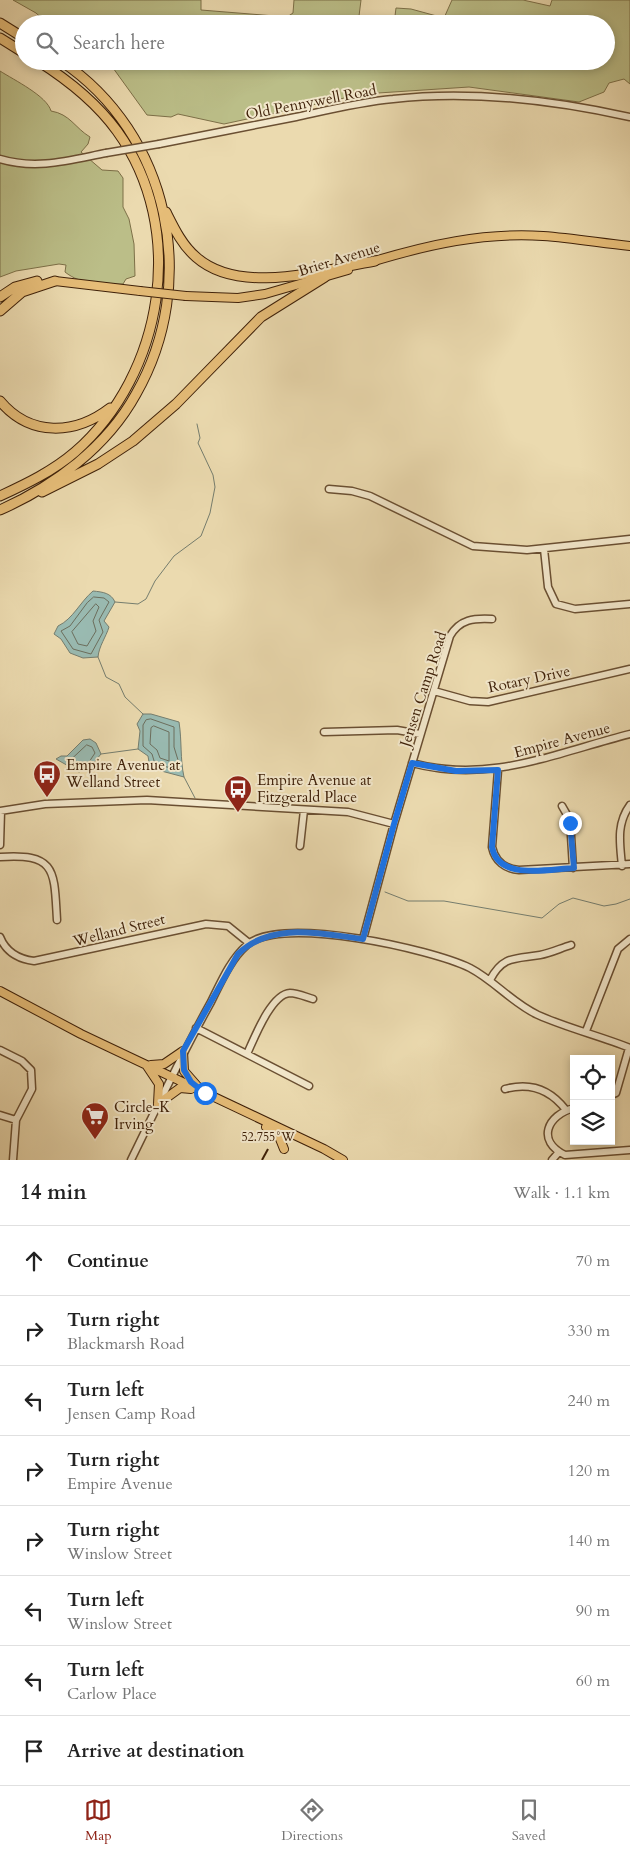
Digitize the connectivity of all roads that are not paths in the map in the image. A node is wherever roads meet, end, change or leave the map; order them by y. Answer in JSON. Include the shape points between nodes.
{"nodes":[{"id":1,"x":0,"y":22,"type":"edge"},
{"id":2,"x":15,"y":32,"type":"edge"},
{"id":3,"x":0,"y":38,"type":"edge"},
{"id":4,"x":15,"y":47,"type":"edge"},
{"id":5,"x":52,"y":70,"type":"edge"},
{"id":6,"x":72,"y":70,"type":"edge"},
{"id":7,"x":630,"y":117,"type":"edge"},
{"id":8,"x":0,"y":159,"type":"edge"},
{"id":9,"x":157,"y":190,"type":"junction"},
{"id":10,"x":630,"y":246,"type":"edge"},
{"id":11,"x":375,"y":261,"type":"junction"},
{"id":12,"x":325,"y":277,"type":"junction"},
{"id":13,"x":55,"y":281,"type":"junction"},
{"id":14,"x":0,"y":297,"type":"edge"},
{"id":15,"x":0,"y":311,"type":"edge"},
{"id":16,"x":121,"y":397,"type":"junction"},
{"id":17,"x":0,"y":401,"type":"edge"},
{"id":18,"x":329,"y":489,"type":"dead end"},
{"id":19,"x":0,"y":496,"type":"edge"},
{"id":20,"x":3,"y":509,"type":"edge"},
{"id":21,"x":630,"y":539,"type":"edge"},
{"id":22,"x":544,"y":549,"type":"junction"},
{"id":23,"x":630,"y":604,"type":"edge"},
{"id":24,"x":492,"y":619,"type":"dead end"},
{"id":25,"x":630,"y":669,"type":"edge"},
{"id":26,"x":434,"y":691,"type":"junction"},
{"id":27,"x":324,"y":732,"type":"dead end"},
{"id":28,"x":420,"y":734,"type":"junction"},
{"id":29,"x":630,"y":734,"type":"edge"},
{"id":30,"x":412,"y":763,"type":"junction"},
{"id":31,"x":498,"y":770,"type":"junction"},
{"id":32,"x":630,"y":805,"type":"edge"},
{"id":33,"x":562,"y":806,"type":"dead end"},
{"id":34,"x":304,"y":810,"type":"junction"},
{"id":35,"x":1,"y":811,"type":"edge"},
{"id":36,"x":394,"y":824,"type":"junction"},
{"id":37,"x":0,"y":845,"type":"edge"},
{"id":38,"x":300,"y":846,"type":"dead end"},
{"id":39,"x":0,"y":857,"type":"edge"},
{"id":40,"x":630,"y":864,"type":"edge"},
{"id":41,"x":622,"y":866,"type":"junction"},
{"id":42,"x":574,"y":868,"type":"junction"},
{"id":43,"x":56,"y":920,"type":"dead end"},
{"id":44,"x":0,"y":937,"type":"edge"},
{"id":45,"x":363,"y":939,"type":"junction"},
{"id":46,"x":630,"y":939,"type":"edge"},
{"id":47,"x":249,"y":943,"type":"junction"},
{"id":48,"x":571,"y":945,"type":"dead end"},
{"id":49,"x":490,"y":980,"type":"junction"},
{"id":50,"x":0,"y":991,"type":"edge"},
{"id":51,"x":313,"y":999,"type":"dead end"},
{"id":52,"x":196,"y":1028,"type":"junction"},
{"id":53,"x":586,"y":1031,"type":"junction"},
{"id":54,"x":630,"y":1048,"type":"edge"},
{"id":55,"x":0,"y":1050,"type":"edge"},
{"id":56,"x":183,"y":1051,"type":"junction"},
{"id":57,"x":247,"y":1054,"type":"junction"},
{"id":58,"x":144,"y":1063,"type":"junction"},
{"id":59,"x":171,"y":1077,"type":"junction"},
{"id":60,"x":309,"y":1086,"type":"dead end"},
{"id":61,"x":505,"y":1089,"type":"dead end"},
{"id":62,"x":205,"y":1093,"type":"junction"},
{"id":63,"x":615,"y":1093,"type":"edge"},
{"id":64,"x":222,"y":1100,"type":"junction"},
{"id":65,"x":158,"y":1104,"type":"junction"},
{"id":66,"x":570,"y":1109,"type":"edge"},
{"id":67,"x":566,"y":1110,"type":"junction"},
{"id":68,"x":0,"y":1115,"type":"edge"},
{"id":69,"x":16,"y":1120,"type":"junction"},
{"id":70,"x":284,"y":1149,"type":"dead end"},
{"id":71,"x":630,"y":1150,"type":"edge"},
{"id":72,"x":559,"y":1152,"type":"junction"},
{"id":73,"x":13,"y":1160,"type":"edge"},
{"id":74,"x":131,"y":1160,"type":"edge"},
{"id":75,"x":342,"y":1160,"type":"edge"},
{"id":76,"x":552,"y":1160,"type":"edge"}],
"edges":[{"from":1,"to":2,"type":"highway"},
{"from":3,"to":4,"type":"highway"},
{"from":5,"to":16,"type":"highway","via":[[84,95],[118,132],[135,162],[150,206],[158,258],[154,316],[140,362]]},
{"from":6,"to":9,"type":"highway","via":[[93,87],[124,122],[143,152]]},
{"from":7,"to":8,"type":"street","name":"Old Pennywell Road","bridge":true,"via":[[488,96],[425,96],[350,105],[43,165]]},
{"from":9,"to":11,"type":"highway","via":[[179,238],[196,257],[230,275],[264,279]]},
{"from":9,"to":20,"type":"highway","via":[[168,246],[167,299],[158,344],[144,380],[113,427],[87,454],[56,478]]},
{"from":10,"to":11,"type":"main road","name":"Brier Avenue","via":[[542,236],[501,236],[439,243]]},
{"from":11,"to":12,"type":"main road","name":"Brier Avenue"},
{"from":12,"to":13,"type":"main road","name":"Brier Avenue","bridge":true,"via":[[238,298],[186,296]]},
{"from":12,"to":20,"type":"highway","via":[[261,316],[176,404],[117,452],[70,479]]},
{"from":13,"to":14,"type":"highway","via":[[32,282],[15,287]]},
{"from":13,"to":15,"type":"highway","via":[[22,292]]},
{"from":16,"to":17,"type":"highway","via":[[90,421],[60,429],[43,428],[16,417]]},
{"from":16,"to":19,"type":"highway","via":[[102,425],[74,452],[40,476]]},
{"from":18,"to":22,"type":"street","via":[[370,496],[474,546]]},
{"from":21,"to":22,"type":"street"},
{"from":22,"to":23,"type":"street","via":[[548,587],[556,604],[575,609]]},
{"from":24,"to":26,"type":"street","name":"Jensen Camp Road","via":[[466,621],[453,630],[446,644]]},
{"from":25,"to":26,"type":"street","name":"Rotary Drive","via":[[488,702],[470,701]]},
{"from":26,"to":28,"type":"street","name":"Jensen Camp Road"},
{"from":27,"to":28,"type":"street","via":[[397,730]]},
{"from":28,"to":30,"type":"street","name":"Jensen Camp Road"},
{"from":29,"to":31,"type":"street","name":"Empire Avenue"},
{"from":30,"to":31,"type":"street","name":"Empire Avenue","via":[[456,771]]},
{"from":30,"to":36,"type":"street","name":"Jensen Camp Road"},
{"from":31,"to":42,"type":"street","via":[[492,844],[496,858],[515,870]]},
{"from":32,"to":41,"type":"street","via":[[620,832]]},
{"from":33,"to":42,"type":"street","via":[[570,820]]},
{"from":34,"to":35,"type":"street","via":[[147,800],[46,804]]},
{"from":34,"to":36,"type":"street","via":[[348,812]]},
{"from":34,"to":38,"type":"street"},
{"from":35,"to":37,"type":"street"},
{"from":36,"to":45,"type":"street","name":"Jensen Camp Road"},
{"from":39,"to":43,"type":"street","via":[[26,855],[46,865],[53,875]]},
{"from":40,"to":41,"type":"street"},
{"from":41,"to":42,"type":"street"},
{"from":44,"to":47,"type":"street","name":"Welland Street","via":[[11,953],[22,960],[34,962],[206,924],[228,926]]},
{"from":45,"to":47,"type":"street","via":[[295,932],[269,935]]},
{"from":45,"to":49,"type":"street","via":[[441,957]]},
{"from":46,"to":53,"type":"street","via":[[618,949]]},
{"from":47,"to":52,"type":"street","via":[[232,962]]},
{"from":48,"to":49,"type":"street","via":[[542,955],[502,962]]},
{"from":49,"to":53,"type":"street","via":[[517,1003],[538,1015]]},
{"from":50,"to":58,"type":"main road"},
{"from":51,"to":57,"type":"street","via":[[290,993],[280,997],[271,1007]]},
{"from":52,"to":56,"type":"street"},
{"from":52,"to":57,"type":"street"},
{"from":53,"to":54,"type":"street"},
{"from":54,"to":63,"type":"street"},
{"from":55,"to":69,"type":"street","via":[[22,1061],[31,1070],[32,1089]]},
{"from":56,"to":58,"type":"main road","via":[[161,1065]]},
{"from":56,"to":59,"type":"street"},
{"from":56,"to":62,"type":"main road","via":[[184,1070],[191,1082]]},
{"from":57,"to":60,"type":"street"},
{"from":58,"to":59,"type":"main road"},
{"from":58,"to":65,"type":"main road","via":[[159,1084]]},
{"from":59,"to":62,"type":"main road"},
{"from":59,"to":65,"type":"street"},
{"from":61,"to":67,"type":"street","via":[[517,1085],[544,1089]]},
{"from":62,"to":64,"type":"main road"},
{"from":62,"to":65,"type":"main road","via":[[183,1087]]},
{"from":64,"to":70,"type":"main road","via":[[225,1106],[276,1132]]},
{"from":64,"to":75,"type":"main road"},
{"from":65,"to":74,"type":"street"},
{"from":66,"to":67,"type":"street"},
{"from":67,"to":72,"type":"street","via":[[554,1116],[548,1130],[552,1144]]},
{"from":68,"to":69,"type":"street"},
{"from":69,"to":73,"type":"street"},
{"from":71,"to":72,"type":"street","via":[[565,1155]]},
{"from":72,"to":76,"type":"street"}]}
